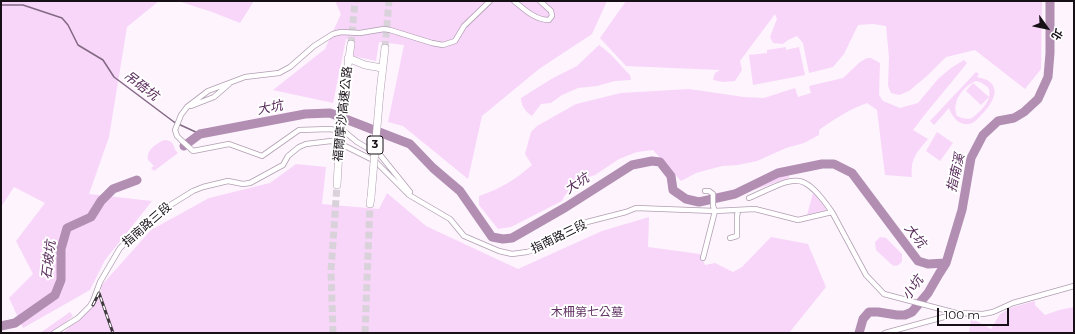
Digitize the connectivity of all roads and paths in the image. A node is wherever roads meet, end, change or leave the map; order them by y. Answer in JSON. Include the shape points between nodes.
{"nodes":[{"id":1,"x":490,"y":1,"type":"edge"},
{"id":2,"x":514,"y":1,"type":"edge"},
{"id":3,"x":540,"y":1,"type":"edge"},
{"id":4,"x":350,"y":44,"type":"tunnel mouth"},
{"id":5,"x":385,"y":48,"type":"tunnel mouth"},
{"id":6,"x":348,"y":58,"type":"junction"},
{"id":7,"x":382,"y":68,"type":"junction"},
{"id":8,"x":228,"y":84,"type":"junction"},
{"id":9,"x":187,"y":107,"type":"junction"},
{"id":10,"x":337,"y":185,"type":"tunnel mouth"},
{"id":11,"x":705,"y":190,"type":"dead end"},
{"id":12,"x":749,"y":198,"type":"dead end"},
{"id":13,"x":417,"y":200,"type":"junction"},
{"id":14,"x":371,"y":201,"type":"tunnel mouth"},
{"id":15,"x":714,"y":208,"type":"junction"},
{"id":16,"x":738,"y":210,"type":"junction"},
{"id":17,"x":832,"y":212,"type":"junction"},
{"id":18,"x":730,"y":238,"type":"dead end"},
{"id":19,"x":703,"y":258,"type":"dead end"},
{"id":20,"x":1074,"y":286,"type":"edge"},
{"id":21,"x":956,"y":313,"type":"junction"},
{"id":22,"x":54,"y":333,"type":"edge"},
{"id":23,"x":885,"y":333,"type":"edge"}],
"edges":[{"from":1,"to":8,"type":"street","via":[[464,26],[455,41],[443,45],[384,29],[360,33],[341,32],[324,38],[290,67],[279,73],[245,77]]},
{"from":2,"to":3,"type":"street","via":[[528,13],[549,20],[552,16],[551,11]]},
{"from":4,"to":6,"type":"highway","name":"福爾摩沙高速公路"},
{"from":5,"to":7,"type":"highway","number":"3"},
{"from":6,"to":7,"type":"highway"},
{"from":6,"to":10,"type":"highway","name":"福爾摩沙高速公路","bridge":true},
{"from":7,"to":14,"type":"highway","number":"3","bridge":true},
{"from":8,"to":9,"type":"street","via":[[208,91]]},
{"from":8,"to":9,"type":"street","via":[[214,97]]},
{"from":9,"to":13,"type":"street","via":[[178,122],[177,136],[193,151],[229,144],[262,156],[298,130],[330,129],[345,132],[381,156]]},
{"from":11,"to":15,"type":"street","via":[[713,194]]},
{"from":12,"to":17,"type":"street","via":[[789,181],[800,180],[817,192]]},
{"from":13,"to":15,"type":"street","name":"指南路三段","via":[[450,219],[464,236],[512,254],[540,248],[588,222],[636,208]]},
{"from":13,"to":22,"type":"street","name":"指南路三段","via":[[375,161],[341,144],[326,140],[306,144],[283,164],[250,183],[228,181],[202,187],[164,209],[120,248],[100,282],[90,306],[78,318]]},
{"from":15,"to":16,"type":"street","name":"指南路三段"},
{"from":15,"to":19,"type":"street"},
{"from":16,"to":17,"type":"street","name":"指南路三段","via":[[763,211],[798,220]]},
{"from":16,"to":18,"type":"street","via":[[737,236]]},
{"from":17,"to":21,"type":"street","via":[[870,280],[884,294]]},
{"from":20,"to":21,"type":"street","via":[[1013,302],[990,313]]},
{"from":21,"to":23,"type":"street"}]}
